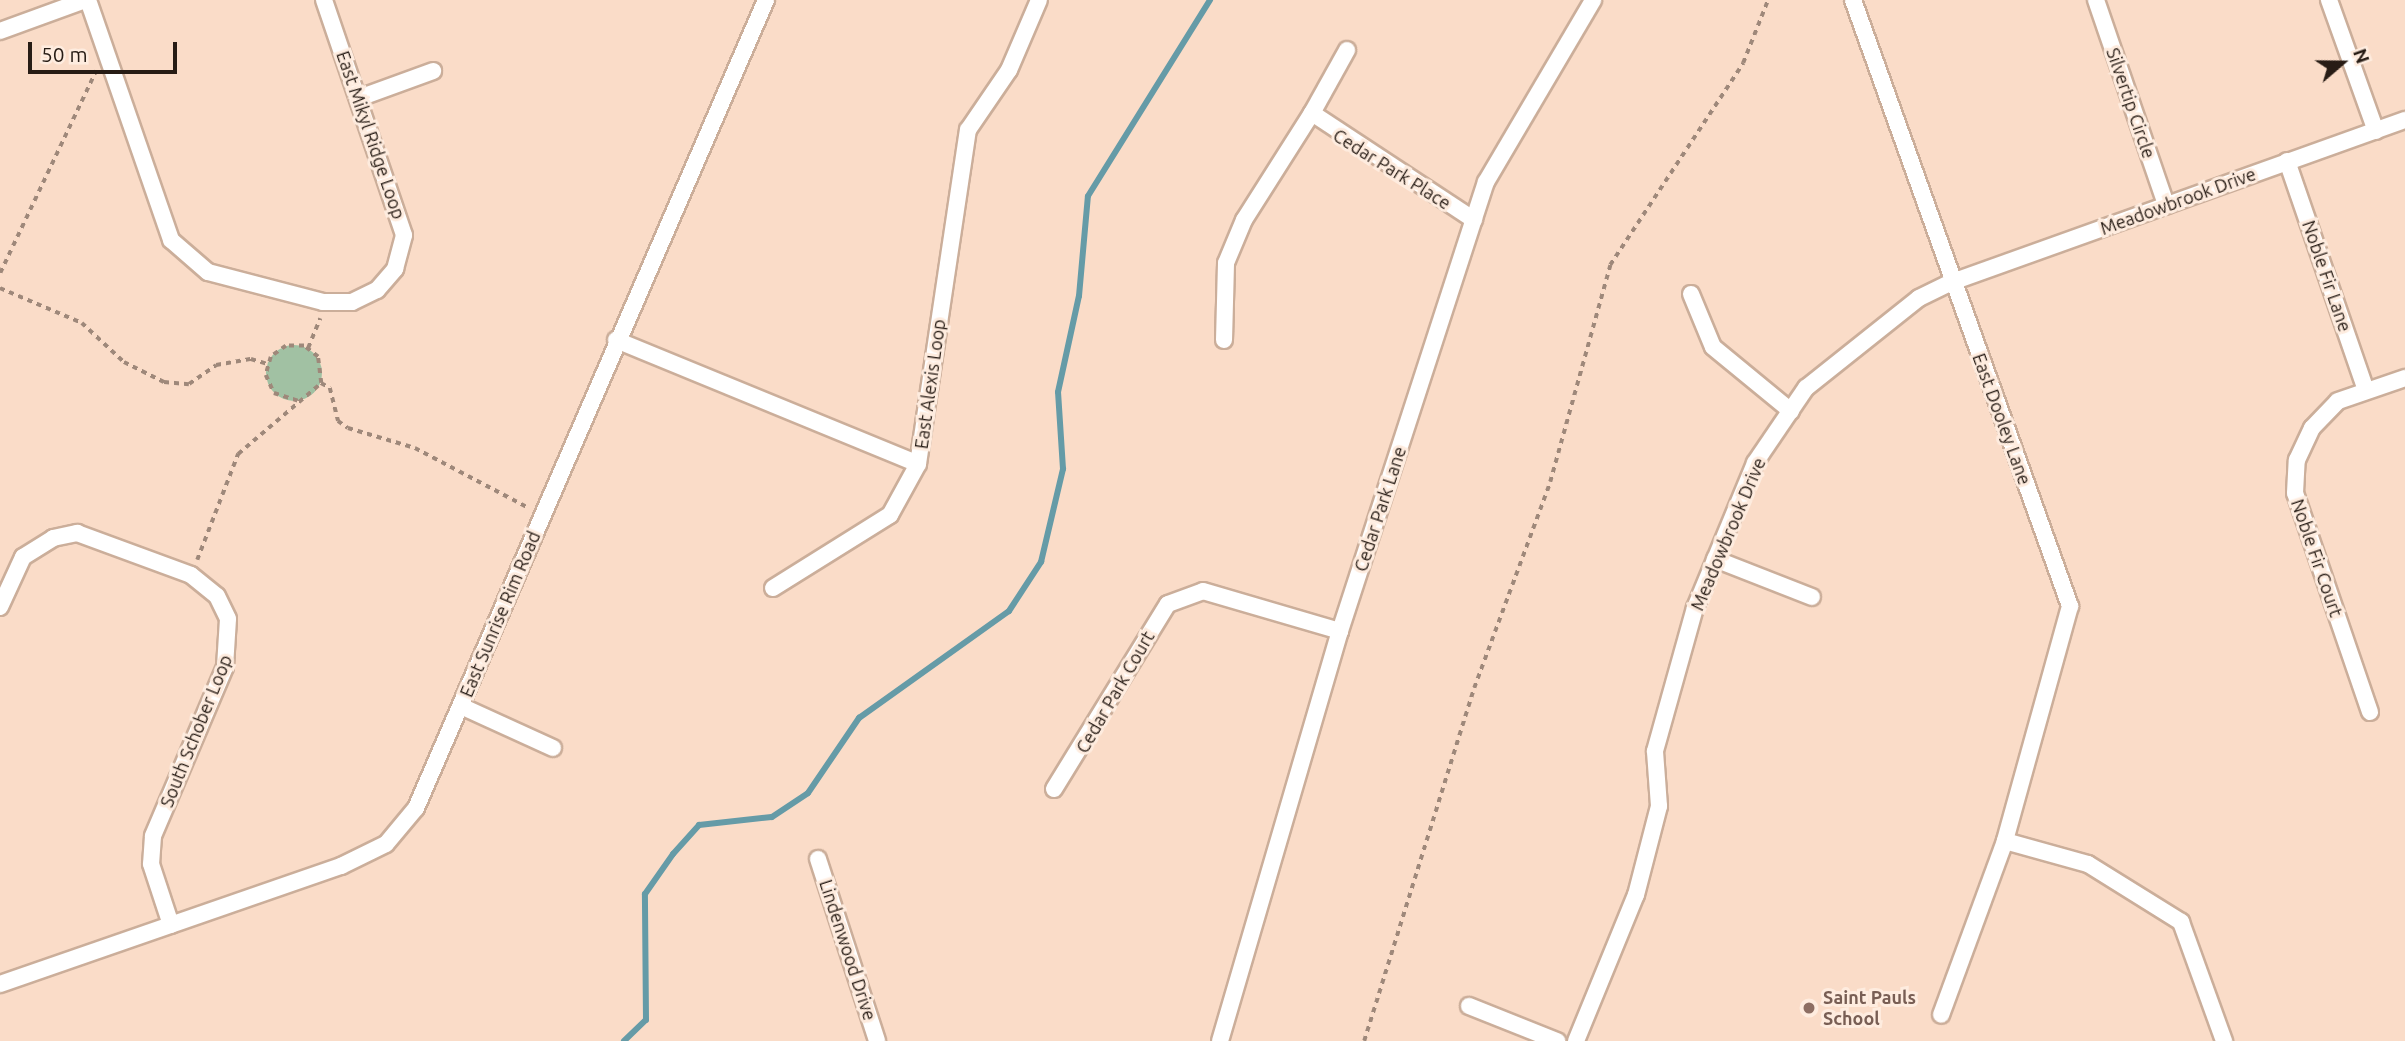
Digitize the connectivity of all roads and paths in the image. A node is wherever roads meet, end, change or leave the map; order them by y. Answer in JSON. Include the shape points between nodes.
{"nodes":[{"id":1,"x":86,"y":0,"type":"edge"},
{"id":2,"x":324,"y":0,"type":"edge"},
{"id":3,"x":766,"y":0,"type":"edge"},
{"id":4,"x":1039,"y":0,"type":"edge"},
{"id":5,"x":1593,"y":0,"type":"edge"},
{"id":6,"x":1768,"y":0,"type":"edge"},
{"id":7,"x":1853,"y":0,"type":"edge"},
{"id":8,"x":2096,"y":0,"type":"edge"},
{"id":9,"x":2329,"y":0,"type":"edge"},
{"id":10,"x":0,"y":31,"type":"edge"},
{"id":11,"x":1348,"y":50,"type":"dead end"},
{"id":12,"x":111,"y":66,"type":"junction"},
{"id":13,"x":433,"y":71,"type":"dead end"},
{"id":14,"x":359,"y":98,"type":"junction"},
{"id":15,"x":1312,"y":113,"type":"junction"},
{"id":16,"x":2405,"y":120,"type":"edge"},
{"id":17,"x":2376,"y":131,"type":"junction"},
{"id":18,"x":2287,"y":161,"type":"junction"},
{"id":19,"x":2166,"y":205,"type":"junction"},
{"id":20,"x":1474,"y":220,"type":"junction"},
{"id":21,"x":0,"y":273,"type":"edge"},
{"id":22,"x":1952,"y":282,"type":"junction"},
{"id":23,"x":0,"y":288,"type":"edge"},
{"id":24,"x":1691,"y":294,"type":"dead end"},
{"id":25,"x":323,"y":303,"type":"junction"},
{"id":26,"x":617,"y":340,"type":"junction"},
{"id":27,"x":1224,"y":340,"type":"dead end"},
{"id":28,"x":308,"y":348,"type":"junction"},
{"id":29,"x":267,"y":364,"type":"junction"},
{"id":30,"x":2405,"y":378,"type":"edge"},
{"id":31,"x":321,"y":383,"type":"junction"},
{"id":32,"x":2366,"y":391,"type":"junction"},
{"id":33,"x":298,"y":401,"type":"junction"},
{"id":34,"x":1791,"y":411,"type":"junction"},
{"id":35,"x":918,"y":464,"type":"junction"},
{"id":36,"x":542,"y":515,"type":"junction"},
{"id":37,"x":1716,"y":559,"type":"junction"},
{"id":38,"x":191,"y":575,"type":"junction"},
{"id":39,"x":774,"y":588,"type":"dead end"},
{"id":40,"x":1812,"y":597,"type":"dead end"},
{"id":41,"x":0,"y":607,"type":"edge"},
{"id":42,"x":1340,"y":631,"type":"junction"},
{"id":43,"x":461,"y":706,"type":"junction"},
{"id":44,"x":2370,"y":712,"type":"dead end"},
{"id":45,"x":553,"y":748,"type":"dead end"},
{"id":46,"x":1054,"y":789,"type":"dead end"},
{"id":47,"x":2005,"y":841,"type":"junction"},
{"id":48,"x":818,"y":859,"type":"dead end"},
{"id":49,"x":171,"y":925,"type":"junction"},
{"id":50,"x":0,"y":984,"type":"edge"},
{"id":51,"x":1469,"y":1006,"type":"dead end"},
{"id":52,"x":1941,"y":1015,"type":"dead end"},
{"id":53,"x":877,"y":1041,"type":"edge"},
{"id":54,"x":1220,"y":1041,"type":"edge"},
{"id":55,"x":1364,"y":1041,"type":"edge"},
{"id":56,"x":1556,"y":1041,"type":"edge"},
{"id":57,"x":1576,"y":1041,"type":"edge"},
{"id":58,"x":2224,"y":1041,"type":"edge"}],
"edges":[{"from":1,"to":10,"type":"street"},
{"from":1,"to":12,"type":"street","name":"East Mikyl Ridge Loop"},
{"from":2,"to":14,"type":"street","name":"East Mikyl Ridge Loop"},
{"from":3,"to":26,"type":"street","name":"East Sunrise Rim Road"},
{"from":4,"to":35,"type":"street","name":"East Alexis Loop","via":[[1009,70],[968,130]]},
{"from":5,"to":20,"type":"street","name":"Cedar Park Lane","via":[[1486,182]]},
{"from":6,"to":55,"type":"path","via":[[1743,63],[1610,265],[1550,482],[1474,688]]},
{"from":7,"to":22,"type":"street","name":"East Dooley Lane"},
{"from":8,"to":19,"type":"street","name":"Silvertip Circle"},
{"from":9,"to":17,"type":"street"},
{"from":11,"to":15,"type":"street"},
{"from":12,"to":21,"type":"path","via":[[93,72]]},
{"from":12,"to":25,"type":"street","name":"East Mikyl Ridge Loop","via":[[172,240],[208,272]]},
{"from":13,"to":14,"type":"street"},
{"from":14,"to":25,"type":"street","name":"East Mikyl Ridge Loop","via":[[404,235],[395,269],[377,290],[352,302]]},
{"from":15,"to":20,"type":"street","name":"Cedar Park Place"},
{"from":15,"to":27,"type":"street","via":[[1244,220],[1226,263]]},
{"from":16,"to":17,"type":"street","name":"Meadowbrook Drive"},
{"from":17,"to":18,"type":"street","name":"Meadowbrook Drive"},
{"from":18,"to":19,"type":"street","name":"Meadowbrook Drive"},
{"from":18,"to":32,"type":"street","name":"Noble Fir Lane"},
{"from":19,"to":22,"type":"street","name":"Meadowbrook Drive"},
{"from":20,"to":42,"type":"street","name":"Cedar Park Lane"},
{"from":22,"to":34,"type":"street","name":"Meadowbrook Drive","via":[[1857,343]]},
{"from":22,"to":47,"type":"street","name":"East Dooley Lane","via":[[2070,606],[2068,633]]},
{"from":23,"to":29,"type":"path","via":[[82,323],[116,357],[164,382],[189,384],[228,363]]},
{"from":24,"to":34,"type":"street","via":[[1713,347]]},
{"from":25,"to":28,"type":"path"},
{"from":26,"to":35,"type":"street","name":"East Alexis Loop"},
{"from":26,"to":36,"type":"street","name":"East Sunrise Rim Road"},
{"from":28,"to":29,"type":"path","via":[[286,346]]},
{"from":28,"to":31,"type":"path","via":[[322,365]]},
{"from":29,"to":33,"type":"path","via":[[274,393]]},
{"from":30,"to":32,"type":"street","name":"Noble Fir Court"},
{"from":31,"to":33,"type":"path"},
{"from":31,"to":36,"type":"path","via":[[330,388],[338,421],[348,428],[415,448]]},
{"from":32,"to":44,"type":"street","name":"Noble Fir Court","via":[[2338,401],[2312,428],[2297,460],[2295,492]]},
{"from":33,"to":38,"type":"path","via":[[289,416],[238,454]]},
{"from":34,"to":37,"type":"street","name":"Meadowbrook Drive","via":[[1755,463]]},
{"from":35,"to":39,"type":"street","via":[[890,515]]},
{"from":36,"to":43,"type":"street","name":"East Sunrise Rim Road"},
{"from":37,"to":40,"type":"street"},
{"from":37,"to":57,"type":"street","name":"Meadowbrook Drive","via":[[1655,751],[1659,806],[1636,895]]},
{"from":38,"to":41,"type":"street","name":"South Schober Loop","via":[[77,533],[53,538],[23,557]]},
{"from":38,"to":49,"type":"street","name":"South Schober Loop","via":[[217,596],[230,644],[153,836],[151,864]]},
{"from":42,"to":46,"type":"street","name":"Cedar Park Court","via":[[1203,591],[1168,604]]},
{"from":42,"to":54,"type":"street","name":"Cedar Park Lane"},
{"from":43,"to":45,"type":"street"},
{"from":43,"to":49,"type":"street","name":"East Sunrise Rim Road","via":[[416,808],[386,844]]},
{"from":47,"to":52,"type":"street","name":"East Dooley Lane"},
{"from":47,"to":58,"type":"street","via":[[2088,864],[2181,922]]},
{"from":48,"to":53,"type":"street","name":"Lindenwood Drive"},
{"from":49,"to":50,"type":"street","name":"East Sunrise Rim Road"},
{"from":51,"to":56,"type":"street"}]}
